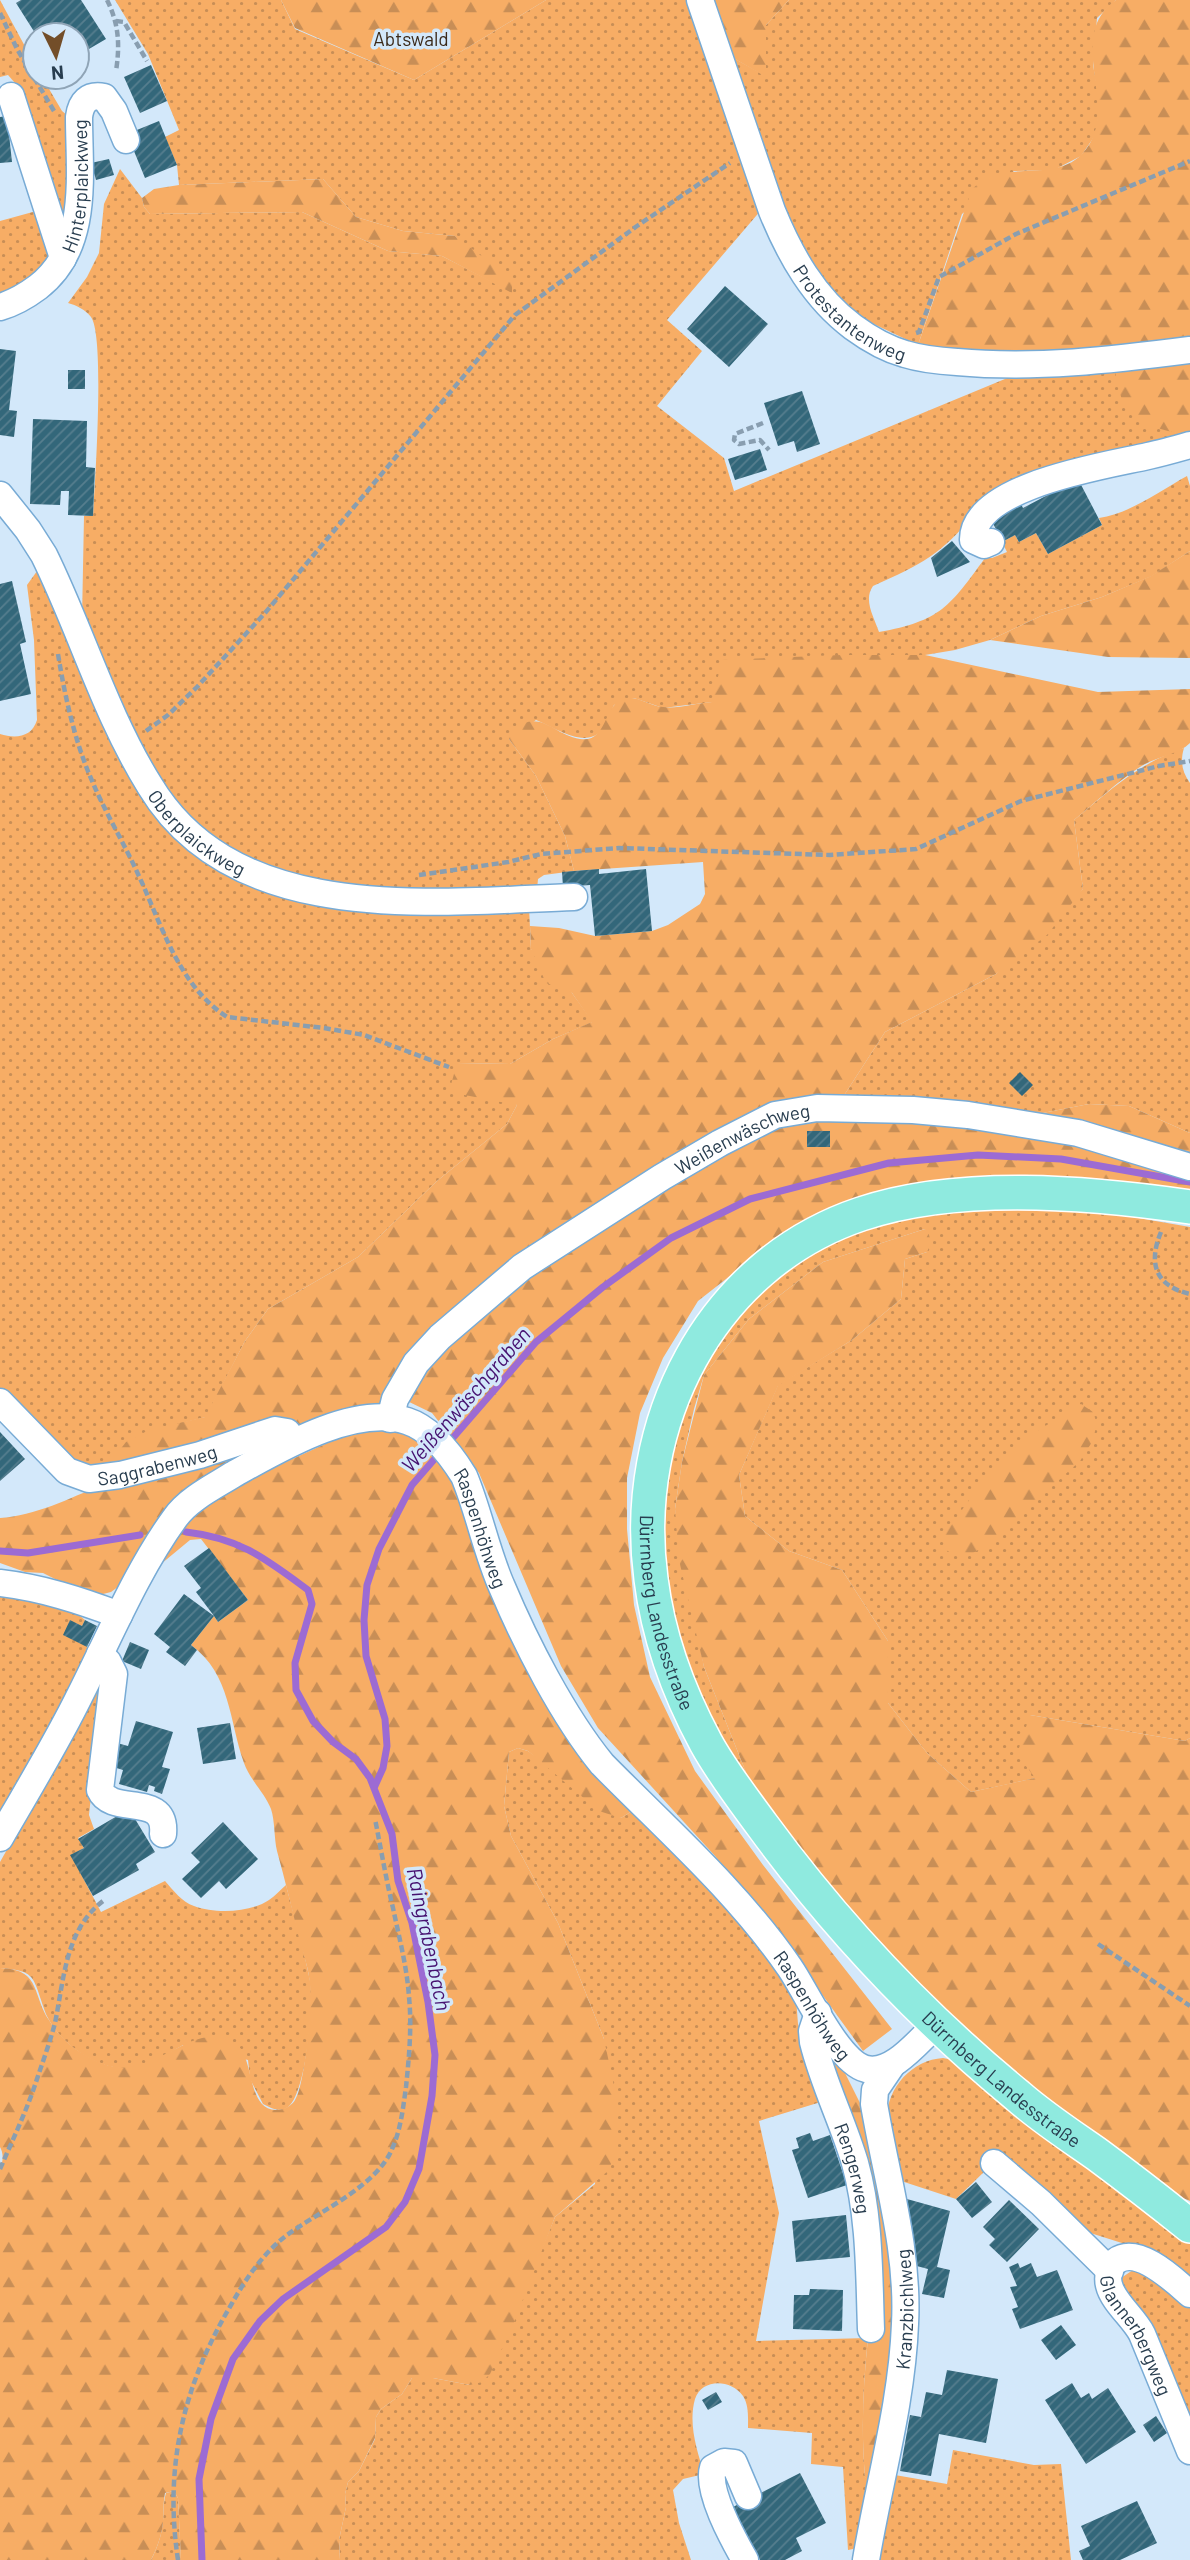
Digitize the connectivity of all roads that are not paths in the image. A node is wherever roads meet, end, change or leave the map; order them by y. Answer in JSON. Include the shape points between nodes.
{"nodes":[{"id":1,"x":700,"y":0,"type":"edge"},
{"id":2,"x":10,"y":96,"type":"dead end"},
{"id":3,"x":125,"y":140,"type":"dead end"},
{"id":4,"x":64,"y":258,"type":"junction"},
{"id":5,"x":0,"y":307,"type":"edge"},
{"id":6,"x":1190,"y":350,"type":"edge"},
{"id":7,"x":1190,"y":445,"type":"edge"},
{"id":8,"x":0,"y":495,"type":"edge"},
{"id":9,"x":990,"y":542,"type":"dead end"},
{"id":10,"x":574,"y":897,"type":"dead end"},
{"id":11,"x":1190,"y":1167,"type":"edge"},
{"id":12,"x":1183,"y":1206,"type":"edge"},
{"id":13,"x":0,"y":1402,"type":"edge"},
{"id":14,"x":390,"y":1419,"type":"junction"},
{"id":15,"x":294,"y":1441,"type":"junction"},
{"id":16,"x":0,"y":1583,"type":"edge"},
{"id":17,"x":119,"y":1615,"type":"junction"},
{"id":18,"x":100,"y":1654,"type":"junction"},
{"id":19,"x":163,"y":1834,"type":"dead end"},
{"id":20,"x":0,"y":1838,"type":"edge"},
{"id":21,"x":818,"y":2013,"type":"junction"},
{"id":22,"x":936,"y":2025,"type":"junction"},
{"id":23,"x":848,"y":2058,"type":"junction"},
{"id":24,"x":892,"y":2065,"type":"junction"},
{"id":25,"x":876,"y":2114,"type":"junction"},
{"id":26,"x":994,"y":2163,"type":"dead end"},
{"id":27,"x":1190,"y":2226,"type":"edge"},
{"id":28,"x":1110,"y":2271,"type":"junction"},
{"id":29,"x":1190,"y":2294,"type":"edge"},
{"id":30,"x":871,"y":2329,"type":"dead end"},
{"id":31,"x":1190,"y":2451,"type":"edge"},
{"id":32,"x":748,"y":2496,"type":"dead end"},
{"id":33,"x":863,"y":2558,"type":"edge"},
{"id":34,"x":745,"y":2560,"type":"edge"}],
"edges":[{"from":1,"to":6,"type":"street","name":"Protestantenweg","via":[[776,221],[817,292],[853,327],[904,354],[1001,365]]},
{"from":2,"to":4,"type":"street"},
{"from":3,"to":4,"type":"street","name":"Hinterplaickweg","via":[[104,97],[87,99],[81,107],[77,225]]},
{"from":4,"to":5,"type":"street","name":"Hinterplaickweg","via":[[43,283]]},
{"from":7,"to":9,"type":"street","via":[[1073,472],[1027,488],[1001,502],[973,532],[973,540],[984,545]]},
{"from":8,"to":10,"type":"street","name":"Oberplaickweg","via":[[44,555],[151,790],[181,827],[215,854],[271,881],[329,894],[446,902]]},
{"from":11,"to":14,"type":"street","name":"Weißenwäschweg","via":[[1078,1133],[968,1115],[850,1108],[775,1115],[662,1177],[523,1267],[416,1363],[395,1398]]},
{"from":12,"to":22,"type":"main road","name":"Dürrnberg Landesstraße","via":[[1037,1193],[960,1195],[900,1203],[858,1215],[812,1236],[767,1265],[733,1298],[680,1376],[662,1425],[651,1476],[650,1577],[662,1634],[701,1733],[796,1872]]},
{"from":13,"to":15,"type":"street","name":"Saggrabenweg","via":[[67,1471],[89,1479],[200,1455],[275,1430],[287,1432]]},
{"from":14,"to":15,"type":"street","name":"Raspenhöhweg","via":[[352,1422]]},
{"from":14,"to":21,"type":"street","name":"Raspenhöhweg","via":[[407,1422],[436,1440],[454,1460],[470,1491],[502,1587],[585,1743],[732,1894],[790,1968]]},
{"from":15,"to":17,"type":"street","name":"Raspenhöhweg","via":[[185,1507]]},
{"from":16,"to":17,"type":"street","via":[[64,1595]]},
{"from":17,"to":18,"type":"street","name":"Raspenhöhweg"},
{"from":18,"to":19,"type":"street","via":[[114,1674],[100,1790],[112,1800],[159,1814]]},
{"from":18,"to":20,"type":"street","name":"Raspenhöhweg"},
{"from":21,"to":23,"type":"street","name":"Raspenhöhweg"},
{"from":21,"to":30,"type":"street","name":"Rengerweg","via":[[813,2042],[856,2166],[863,2200]]},
{"from":22,"to":24,"type":"street"},
{"from":22,"to":27,"type":"main road","name":"Dürrnberg Landesstraße","via":[[1021,2099]]},
{"from":23,"to":24,"type":"street","name":"Raspenhöhweg","via":[[871,2070]]},
{"from":23,"to":25,"type":"street"},
{"from":24,"to":25,"type":"street","name":"Kranzbichlweg","via":[[875,2090]]},
{"from":25,"to":33,"type":"street","name":"Kranzbichlweg","via":[[900,2245],[906,2322],[898,2388]]},
{"from":26,"to":28,"type":"street"},
{"from":28,"to":29,"type":"street","name":"Glannerbergweg","via":[[1119,2259],[1140,2258]]},
{"from":28,"to":31,"type":"street","name":"Glannerbergweg","via":[[1108,2284],[1113,2296],[1142,2334]]},
{"from":32,"to":34,"type":"street","via":[[734,2463],[713,2468],[715,2493]]}]}
